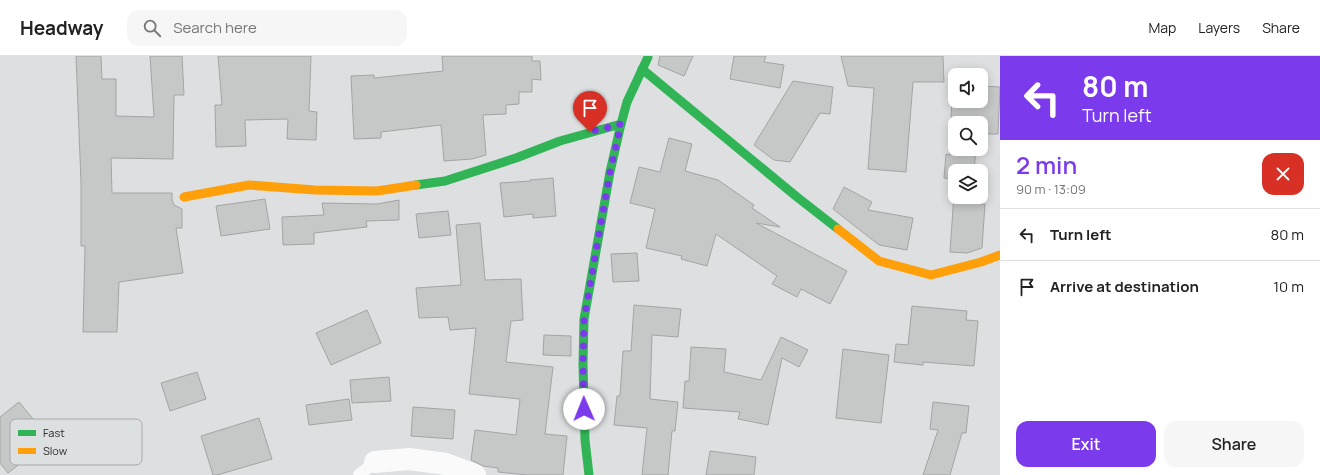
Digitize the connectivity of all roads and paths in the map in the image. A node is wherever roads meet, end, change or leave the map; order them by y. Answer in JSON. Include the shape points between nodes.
{"nodes":[{"id":1,"x":648,"y":56,"type":"edge"},
{"id":2,"x":642,"y":69,"type":"junction"},
{"id":3,"x":621,"y":124,"type":"junction"},
{"id":4,"x":184,"y":197,"type":"dead end"},
{"id":5,"x":1000,"y":255,"type":"edge"},
{"id":6,"x":367,"y":469,"type":"edge"},
{"id":7,"x":475,"y":475,"type":"edge"},
{"id":8,"x":588,"y":475,"type":"edge"}],
"edges":[{"from":1,"to":2,"type":"street"},
{"from":2,"to":3,"type":"street","via":[[627,102]]},
{"from":2,"to":5,"type":"street","via":[[879,261],[931,275]]},
{"from":3,"to":4,"type":"street","via":[[560,141],[445,181],[377,191],[249,185]]},
{"from":3,"to":8,"type":"street","via":[[584,319],[583,371]]},
{"from":6,"to":7,"type":"street","via":[[409,458],[446,464]]}]}
